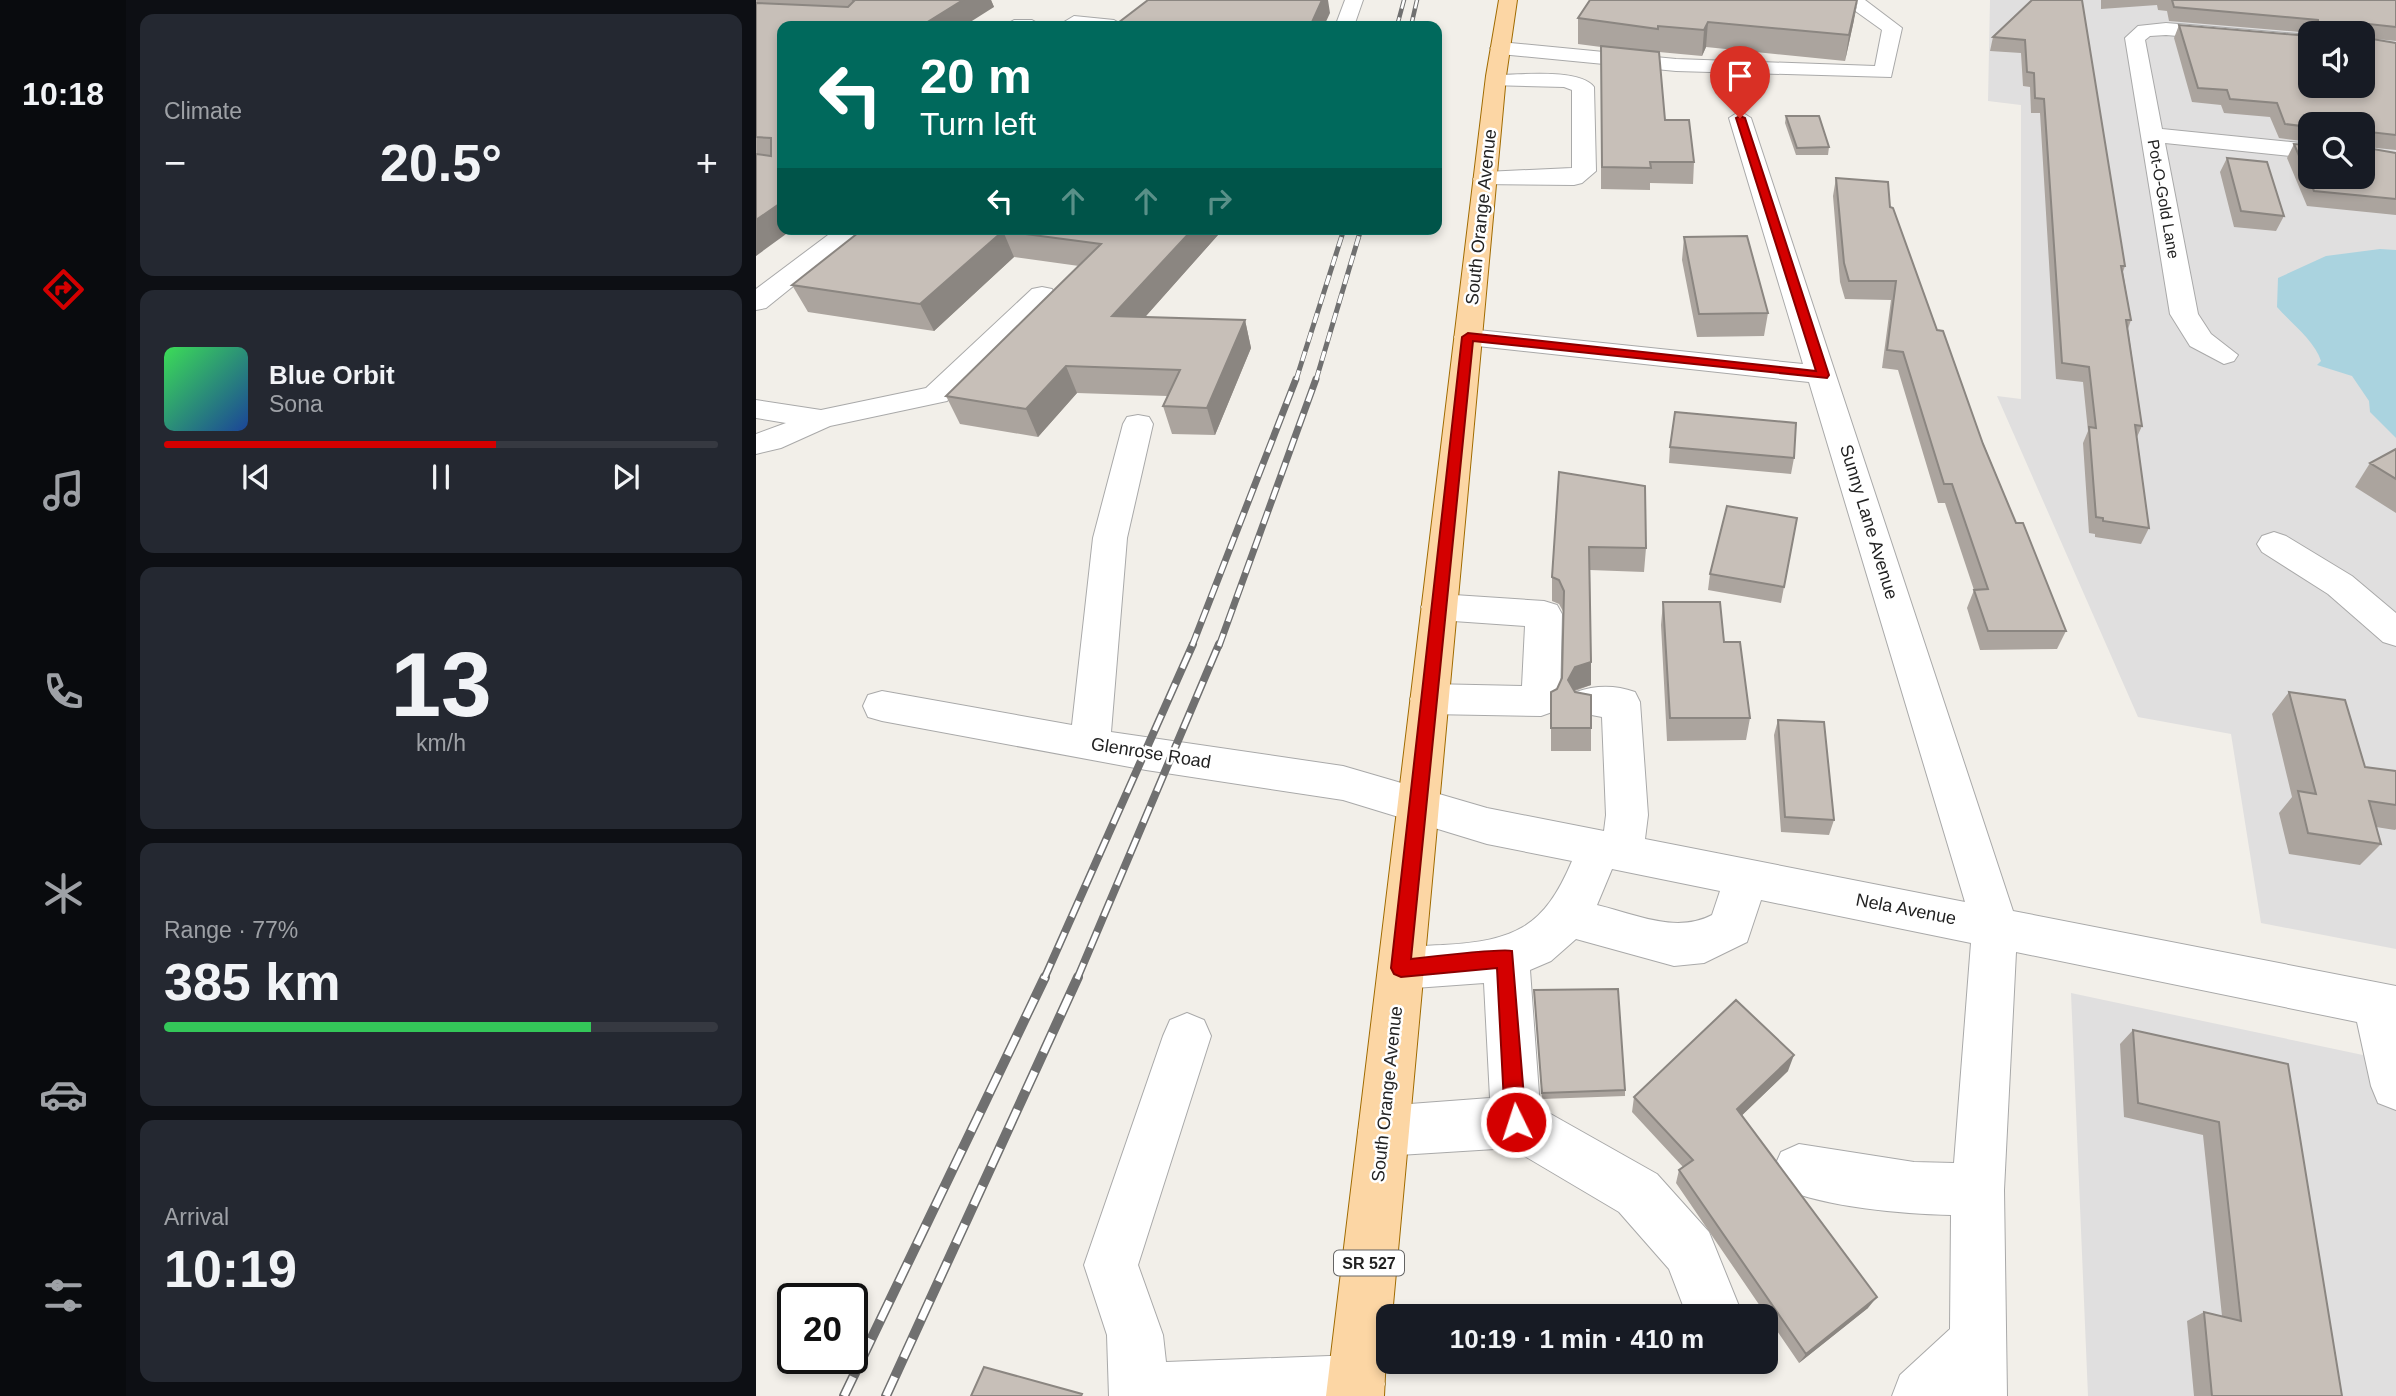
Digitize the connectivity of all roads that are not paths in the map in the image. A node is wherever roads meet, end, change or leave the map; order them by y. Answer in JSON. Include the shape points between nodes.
{"nodes":[{"id":1,"x":1354,"y":0,"type":"edge"},
{"id":2,"x":1508,"y":0,"type":"edge"},
{"id":3,"x":1845,"y":0,"type":"edge"},
{"id":4,"x":1855,"y":0,"type":"edge"},
{"id":5,"x":1089,"y":2,"type":"dead end"},
{"id":6,"x":1075,"y":21,"type":"edge"},
{"id":7,"x":1347,"y":21,"type":"edge"},
{"id":8,"x":2298,"y":40,"type":"edge"},
{"id":9,"x":1500,"y":48,"type":"junction"},
{"id":10,"x":1496,"y":81,"type":"junction"},
{"id":11,"x":1740,"y":118,"type":"dead end"},
{"id":12,"x":2153,"y":135,"type":"junction"},
{"id":13,"x":2298,"y":150,"type":"edge"},
{"id":14,"x":1485,"y":179,"type":"junction"},
{"id":15,"x":844,"y":235,"type":"edge"},
{"id":16,"x":1042,"y":295,"type":"dead end"},
{"id":17,"x":756,"y":302,"type":"edge"},
{"id":18,"x":1468,"y":337,"type":"junction"},
{"id":19,"x":2224,"y":355,"type":"dead end"},
{"id":20,"x":1823,"y":375,"type":"junction"},
{"id":21,"x":756,"y":409,"type":"edge"},
{"id":22,"x":821,"y":419,"type":"junction"},
{"id":23,"x":1138,"y":424,"type":"dead end"},
{"id":24,"x":756,"y":444,"type":"edge"},
{"id":25,"x":2274,"y":544,"type":"dead end"},
{"id":26,"x":1439,"y":607,"type":"junction"},
{"id":27,"x":2396,"y":634,"type":"edge"},
{"id":28,"x":1429,"y":699,"type":"junction"},
{"id":29,"x":1561,"y":701,"type":"junction"},
{"id":30,"x":882,"y":706,"type":"dead end"},
{"id":31,"x":1090,"y":744,"type":"junction"},
{"id":32,"x":1418,"y":805,"type":"junction"},
{"id":33,"x":1611,"y":850,"type":"junction"},
{"id":34,"x":1746,"y":877,"type":"junction"},
{"id":35,"x":1568,"y":917,"type":"junction"},
{"id":36,"x":1995,"y":926,"type":"junction"},
{"id":37,"x":1506,"y":957,"type":"junction"},
{"id":38,"x":1401,"y":968,"type":"junction"},
{"id":39,"x":2387,"y":1006,"type":"edge"},
{"id":40,"x":1187,"y":1036,"type":"dead end"},
{"id":41,"x":2396,"y":1086,"type":"edge"},
{"id":42,"x":1516,"y":1122,"type":"junction"},
{"id":43,"x":1383,"y":1131,"type":"junction"},
{"id":44,"x":1799,"y":1170,"type":"dead end"},
{"id":45,"x":1978,"y":1190,"type":"junction"},
{"id":46,"x":1710,"y":1304,"type":"edge"},
{"id":47,"x":1978,"y":1369,"type":"edge"},
{"id":48,"x":1355,"y":1390,"type":"edge"},
{"id":49,"x":1139,"y":1394,"type":"edge"},
{"id":50,"x":1921,"y":1396,"type":"edge"}],
"edges":[{"from":1,"to":7,"type":"street"},
{"from":2,"to":9,"type":"main road","name":"South Orange Avenue","number":"SR 527"},
{"from":3,"to":4,"type":"street"},
{"from":4,"to":9,"type":"street","via":[[1892,28],[1884,73],[1676,65]]},
{"from":5,"to":6,"type":"street"},
{"from":8,"to":12,"type":"street","name":"Pot-O-Gold Lane","via":[[2145,30],[2135,38]]},
{"from":9,"to":10,"type":"main road","name":"South Orange Avenue","number":"SR 527"},
{"from":10,"to":14,"type":"main road","name":"South Orange Avenue","number":"SR 527"},
{"from":10,"to":14,"type":"street","via":[[1567,81],[1583,87],[1584,171],[1574,178]]},
{"from":11,"to":20,"type":"street","name":"Sunny Lane Avenue"},
{"from":12,"to":13,"type":"street"},
{"from":12,"to":19,"type":"street","name":"Pot-O-Gold Lane","via":[[2184,314],[2200,340]]},
{"from":14,"to":18,"type":"main road","name":"South Orange Avenue","number":"SR 527"},
{"from":15,"to":17,"type":"street"},
{"from":16,"to":22,"type":"street","via":[[936,395]]},
{"from":18,"to":20,"type":"street"},
{"from":18,"to":26,"type":"main road","name":"South Orange Avenue","number":"SR 527"},
{"from":20,"to":36,"type":"street","name":"Sunny Lane Avenue"},
{"from":21,"to":22,"type":"street"},
{"from":22,"to":24,"type":"street"},
{"from":23,"to":31,"type":"street","via":[[1110,538]]},
{"from":25,"to":27,"type":"street","via":[[2340,585]]},
{"from":26,"to":28,"type":"main road","name":"South Orange Avenue","number":"SR 527"},
{"from":26,"to":29,"type":"street","via":[[1544,614]]},
{"from":28,"to":29,"type":"street"},
{"from":28,"to":32,"type":"main road","name":"South Orange Avenue","number":"SR 527"},
{"from":29,"to":33,"type":"street","via":[[1621,702],[1626,815]]},
{"from":30,"to":31,"type":"street","name":"Glenrose Road"},
{"from":31,"to":32,"type":"street","name":"Glenrose Road","via":[[1343,783]]},
{"from":32,"to":33,"type":"street","name":"Nela Avenue","via":[[1487,826]]},
{"from":32,"to":38,"type":"main road","name":"South Orange Avenue","number":"SR 527"},
{"from":33,"to":34,"type":"street","name":"Nela Avenue"},
{"from":33,"to":35,"type":"street"},
{"from":34,"to":35,"type":"street","via":[[1731,928],[1704,942],[1674,945]]},
{"from":34,"to":36,"type":"street","name":"Nela Avenue"},
{"from":35,"to":37,"type":"street","via":[[1527,952]]},
{"from":36,"to":39,"type":"street","name":"Nela Avenue"},
{"from":36,"to":45,"type":"street"},
{"from":37,"to":38,"type":"street"},
{"from":37,"to":42,"type":"street"},
{"from":38,"to":43,"type":"main road","name":"South Orange Avenue","number":"SR 527"},
{"from":39,"to":41,"type":"street"},
{"from":40,"to":49,"type":"street","via":[[1111,1265],[1135,1335]]},
{"from":42,"to":43,"type":"street"},
{"from":42,"to":46,"type":"street","via":[[1639,1193],[1690,1251]]},
{"from":43,"to":48,"type":"main road","name":"South Orange Avenue","number":"SR 527"},
{"from":44,"to":45,"type":"street","via":[[1914,1188]]},
{"from":45,"to":47,"type":"street"},
{"from":47,"to":50,"type":"street"},
{"from":48,"to":49,"type":"street"}]}
